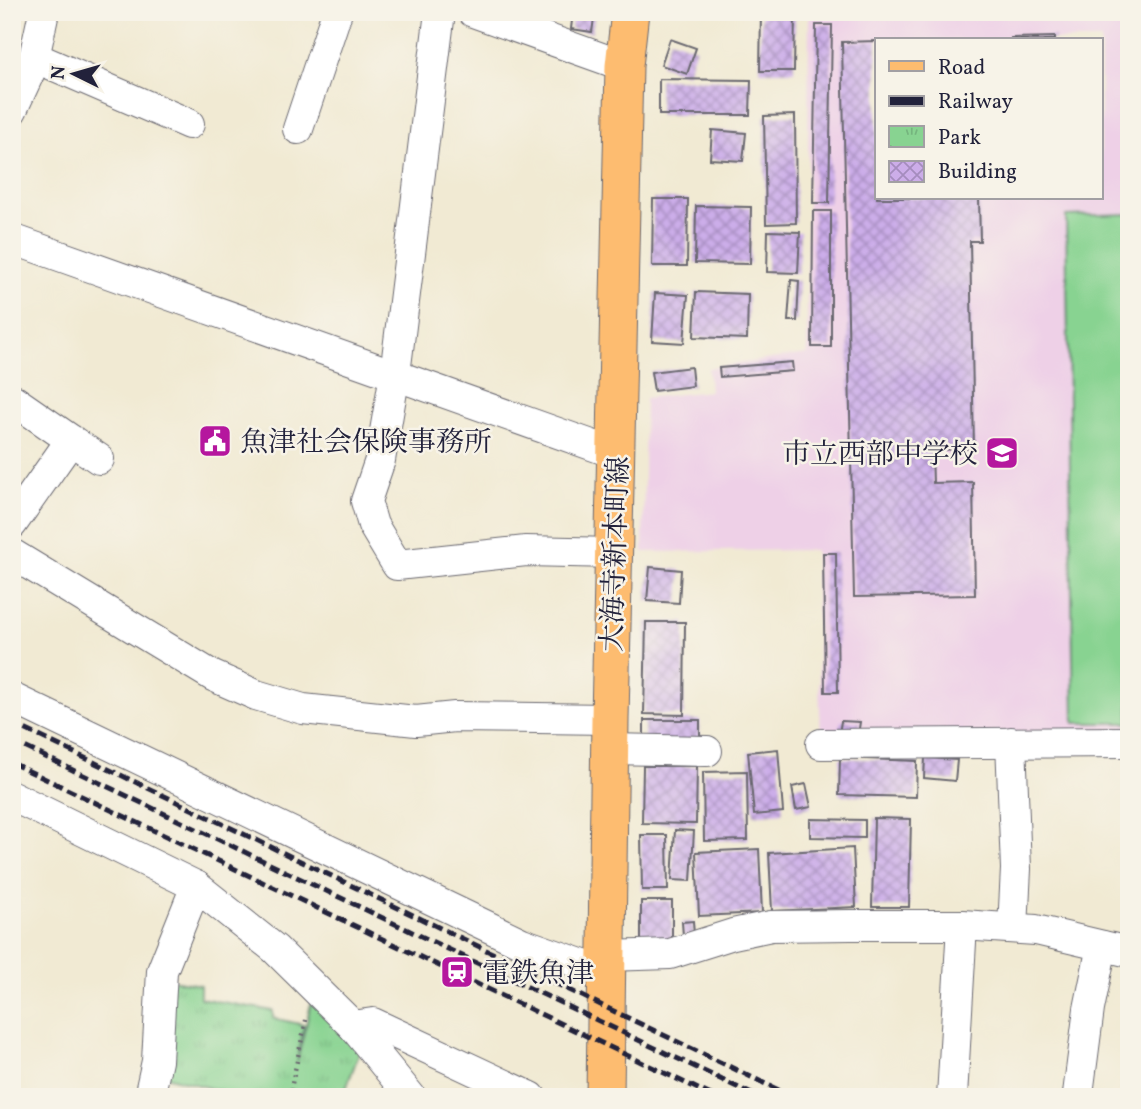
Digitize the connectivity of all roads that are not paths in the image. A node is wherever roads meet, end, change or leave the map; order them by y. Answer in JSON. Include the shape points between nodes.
{"nodes":[{"id":1,"x":44,"y":12,"type":"edge"},
{"id":2,"x":337,"y":12,"type":"edge"},
{"id":3,"x":440,"y":12,"type":"edge"},
{"id":4,"x":630,"y":12,"type":"edge"},
{"id":5,"x":490,"y":15,"type":"edge"},
{"id":6,"x":34,"y":57,"type":"junction"},
{"id":7,"x":624,"y":66,"type":"junction"},
{"id":8,"x":12,"y":110,"type":"edge"},
{"id":9,"x":189,"y":124,"type":"dead end"},
{"id":10,"x":298,"y":129,"type":"dead end"},
{"id":11,"x":12,"y":239,"type":"edge"},
{"id":12,"x":396,"y":374,"type":"junction"},
{"id":13,"x":12,"y":399,"type":"edge"},
{"id":14,"x":71,"y":440,"type":"junction"},
{"id":15,"x":617,"y":454,"type":"junction"},
{"id":16,"x":99,"y":459,"type":"dead end"},
{"id":17,"x":12,"y":524,"type":"edge"},
{"id":18,"x":614,"y":553,"type":"junction"},
{"id":19,"x":12,"y":554,"type":"edge"},
{"id":20,"x":12,"y":698,"type":"edge"},
{"id":21,"x":610,"y":734,"type":"junction"},
{"id":22,"x":1011,"y":742,"type":"junction"},
{"id":23,"x":1129,"y":742,"type":"edge"},
{"id":24,"x":821,"y":744,"type":"dead end"},
{"id":25,"x":707,"y":751,"type":"dead end"},
{"id":26,"x":12,"y":796,"type":"edge"},
{"id":27,"x":196,"y":886,"type":"junction"},
{"id":28,"x":962,"y":925,"type":"junction"},
{"id":29,"x":1013,"y":928,"type":"junction"},
{"id":30,"x":1115,"y":949,"type":"edge"},
{"id":31,"x":607,"y":965,"type":"junction"},
{"id":32,"x":353,"y":1026,"type":"junction"},
{"id":33,"x":1078,"y":1094,"type":"dead end"},
{"id":34,"x":149,"y":1097,"type":"edge"},
{"id":35,"x":411,"y":1097,"type":"edge"},
{"id":36,"x":531,"y":1097,"type":"edge"},
{"id":37,"x":605,"y":1097,"type":"edge"},
{"id":38,"x":952,"y":1097,"type":"edge"}],
"edges":[{"from":1,"to":6,"type":"street"},
{"from":2,"to":10,"type":"street"},
{"from":3,"to":12,"type":"street"},
{"from":4,"to":7,"type":"main road","name":"大海寺新本町線"},
{"from":5,"to":7,"type":"street"},
{"from":6,"to":8,"type":"street"},
{"from":6,"to":9,"type":"street"},
{"from":7,"to":15,"type":"main road","name":"大海寺新本町線"},
{"from":11,"to":12,"type":"street"},
{"from":12,"to":15,"type":"street"},
{"from":12,"to":18,"type":"street","via":[[380,460],[366,502],[373,525],[397,565],[526,551]]},
{"from":13,"to":14,"type":"street"},
{"from":14,"to":16,"type":"street"},
{"from":14,"to":17,"type":"street"},
{"from":15,"to":18,"type":"main road","name":"大海寺新本町線"},
{"from":18,"to":21,"type":"main road","name":"大海寺新本町線"},
{"from":19,"to":21,"type":"street","via":[[213,676],[256,695],[303,709],[415,721],[455,717]]},
{"from":20,"to":31,"type":"street","via":[[522,943]]},
{"from":21,"to":25,"type":"street"},
{"from":21,"to":31,"type":"main road","name":"大海寺新本町線"},
{"from":22,"to":23,"type":"street"},
{"from":22,"to":24,"type":"street"},
{"from":22,"to":29,"type":"street","via":[[1016,869]]},
{"from":26,"to":27,"type":"street"},
{"from":27,"to":32,"type":"street","via":[[275,949]]},
{"from":27,"to":34,"type":"street","via":[[162,971],[157,1061]]},
{"from":28,"to":29,"type":"street"},
{"from":28,"to":31,"type":"street","via":[[771,926],[670,954]]},
{"from":28,"to":38,"type":"street"},
{"from":29,"to":30,"type":"street"},
{"from":30,"to":33,"type":"street","via":[[1089,1009]]},
{"from":31,"to":37,"type":"main road","name":"大海寺新本町線"},
{"from":32,"to":35,"type":"street"},
{"from":32,"to":36,"type":"street","via":[[373,1023]]}]}
